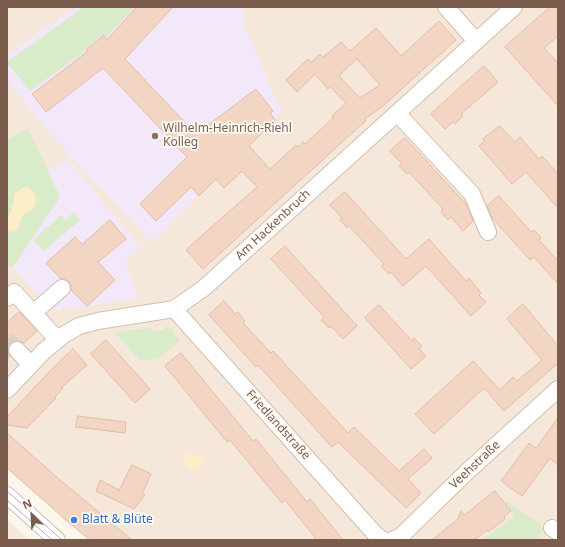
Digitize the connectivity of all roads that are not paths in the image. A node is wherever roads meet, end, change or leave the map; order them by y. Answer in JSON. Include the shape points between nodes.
{"nodes":[{"id":1,"x":446,"y":7,"type":"edge"},
{"id":2,"x":514,"y":7,"type":"edge"},
{"id":3,"x":476,"y":41,"type":"junction"},
{"id":4,"x":397,"y":113,"type":"junction"},
{"id":5,"x":488,"y":232,"type":"dead end"},
{"id":6,"x":62,"y":288,"type":"dead end"},
{"id":7,"x":7,"y":298,"type":"edge"},
{"id":8,"x":39,"y":308,"type":"dead end"},
{"id":9,"x":174,"y":309,"type":"junction"},
{"id":10,"x":58,"y":340,"type":"junction"},
{"id":11,"x":17,"y":350,"type":"tunnel mouth"},
{"id":12,"x":31,"y":365,"type":"junction"},
{"id":13,"x":558,"y":389,"type":"edge"},
{"id":14,"x":7,"y":390,"type":"edge"},
{"id":15,"x":7,"y":495,"type":"edge"},
{"id":16,"x":57,"y":540,"type":"edge"},
{"id":17,"x":383,"y":540,"type":"edge"},
{"id":18,"x":392,"y":540,"type":"edge"}],
"edges":[{"from":1,"to":3,"type":"street"},
{"from":2,"to":3,"type":"street","name":"Am Hackenbruch"},
{"from":3,"to":4,"type":"street","name":"Am Hackenbruch"},
{"from":4,"to":5,"type":"street","via":[[472,194]]},
{"from":4,"to":9,"type":"street","name":"Am Hackenbruch","via":[[204,288]]},
{"from":6,"to":8,"type":"street"},
{"from":7,"to":10,"type":"street","via":[[14,292]]},
{"from":9,"to":10,"type":"street","name":"Am Hackenbruch","via":[[79,326]]},
{"from":9,"to":17,"type":"street","name":"Friedlandstraße"},
{"from":10,"to":12,"type":"street","name":"Am Hackenbruch"},
{"from":11,"to":12,"type":"street"},
{"from":12,"to":14,"type":"street","name":"Am Hackenbruch"},
{"from":13,"to":18,"type":"street","name":"Veehstraße","via":[[400,536]]},
{"from":15,"to":16,"type":"street"}]}
